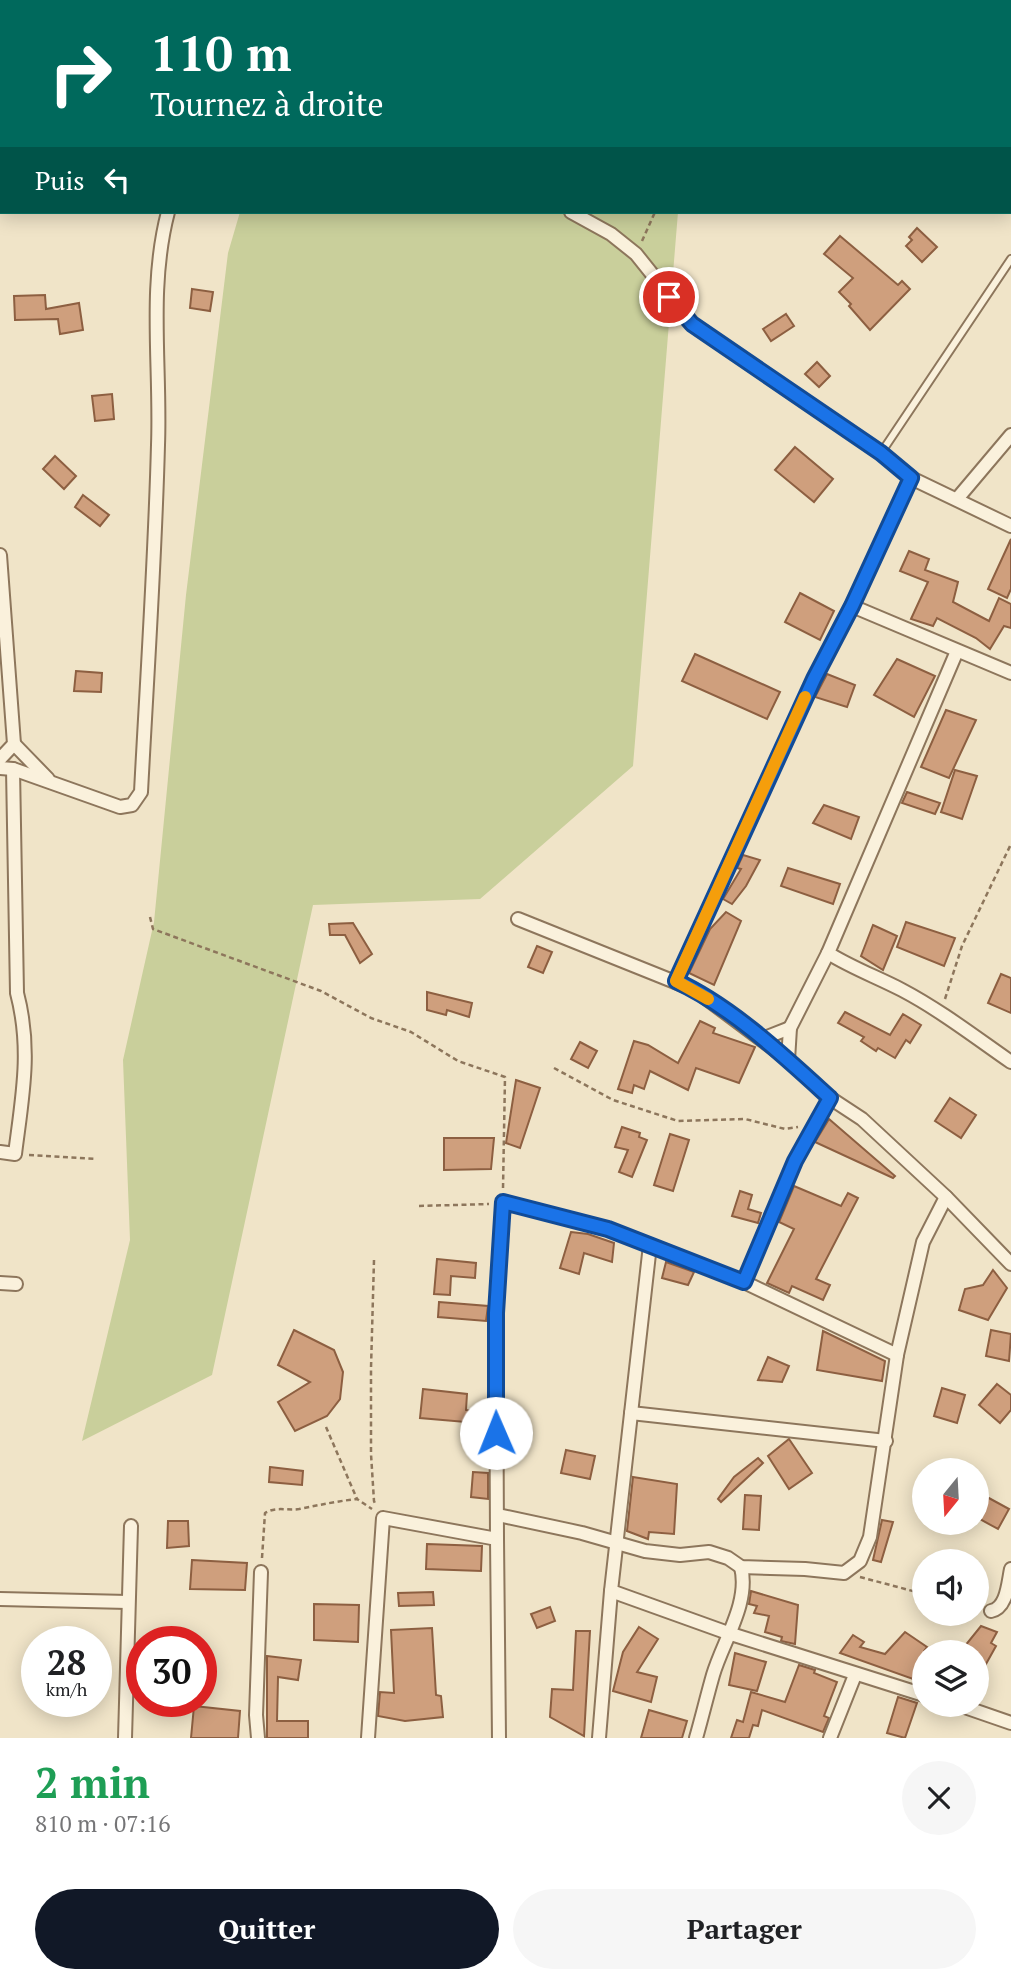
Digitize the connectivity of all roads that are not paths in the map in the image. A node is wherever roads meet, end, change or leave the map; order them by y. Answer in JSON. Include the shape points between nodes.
{"nodes":[{"id":1,"x":168,"y":214,"type":"edge"},
{"id":2,"x":575,"y":214,"type":"edge"},
{"id":3,"x":1011,"y":258,"type":"edge"},
{"id":4,"x":1011,"y":435,"type":"edge"},
{"id":5,"x":881,"y":453,"type":"junction"},
{"id":6,"x":911,"y":478,"type":"junction"},
{"id":7,"x":957,"y":499,"type":"junction"},
{"id":8,"x":1011,"y":526,"type":"edge"},
{"id":9,"x":0,"y":555,"type":"edge"},
{"id":10,"x":852,"y":606,"type":"junction"},
{"id":11,"x":957,"y":651,"type":"junction"},
{"id":12,"x":1011,"y":673,"type":"edge"},
{"id":13,"x":14,"y":744,"type":"junction"},
{"id":14,"x":0,"y":759,"type":"edge"},
{"id":15,"x":6,"y":769,"type":"edge"},
{"id":16,"x":51,"y":782,"type":"junction"},
{"id":17,"x":518,"y":919,"type":"dead end"},
{"id":18,"x":828,"y":953,"type":"junction"},
{"id":19,"x":676,"y":981,"type":"junction"},
{"id":20,"x":790,"y":1028,"type":"junction"},
{"id":21,"x":762,"y":1039,"type":"junction"},
{"id":22,"x":788,"y":1060,"type":"junction"},
{"id":23,"x":1011,"y":1062,"type":"edge"},
{"id":24,"x":830,"y":1098,"type":"junction"},
{"id":25,"x":0,"y":1152,"type":"edge"},
{"id":26,"x":946,"y":1197,"type":"junction"},
{"id":27,"x":650,"y":1245,"type":"junction"},
{"id":28,"x":1011,"y":1264,"type":"edge"},
{"id":29,"x":744,"y":1282,"type":"junction"},
{"id":30,"x":0,"y":1283,"type":"edge"},
{"id":31,"x":16,"y":1284,"type":"dead end"},
{"id":32,"x":897,"y":1355,"type":"junction"},
{"id":33,"x":631,"y":1413,"type":"junction"},
{"id":34,"x":886,"y":1441,"type":"junction"},
{"id":35,"x":498,"y":1515,"type":"junction"},
{"id":36,"x":131,"y":1526,"type":"dead end"},
{"id":37,"x":497,"y":1539,"type":"junction"},
{"id":38,"x":618,"y":1543,"type":"junction"},
{"id":39,"x":741,"y":1567,"type":"junction"},
{"id":40,"x":1011,"y":1569,"type":"edge"},
{"id":41,"x":261,"y":1572,"type":"road end"},
{"id":42,"x":611,"y":1591,"type":"junction"},
{"id":43,"x":0,"y":1599,"type":"edge"},
{"id":44,"x":128,"y":1602,"type":"junction"},
{"id":45,"x":991,"y":1611,"type":"dead end"},
{"id":46,"x":728,"y":1633,"type":"junction"},
{"id":47,"x":855,"y":1675,"type":"junction"},
{"id":48,"x":912,"y":1692,"type":"edge"},
{"id":49,"x":989,"y":1715,"type":"edge"},
{"id":50,"x":1011,"y":1723,"type":"edge"},
{"id":51,"x":125,"y":1738,"type":"edge"},
{"id":52,"x":258,"y":1738,"type":"edge"},
{"id":53,"x":368,"y":1738,"type":"edge"},
{"id":54,"x":499,"y":1738,"type":"edge"},
{"id":55,"x":598,"y":1738,"type":"edge"},
{"id":56,"x":696,"y":1738,"type":"edge"},
{"id":57,"x":830,"y":1738,"type":"edge"}],
"edges":[{"from":1,"to":16,"type":"street","via":[[160,245],[156,315],[159,443],[141,792],[132,806],[120,807]]},
{"from":2,"to":5,"type":"street","via":[[636,254],[692,324]]},
{"from":3,"to":5,"type":"lane"},
{"from":4,"to":7,"type":"street"},
{"from":5,"to":6,"type":"street"},
{"from":6,"to":7,"type":"street"},
{"from":6,"to":10,"type":"street"},
{"from":7,"to":8,"type":"street"},
{"from":9,"to":13,"type":"street"},
{"from":10,"to":11,"type":"street"},
{"from":10,"to":19,"type":"street"},
{"from":11,"to":12,"type":"street"},
{"from":11,"to":18,"type":"street"},
{"from":13,"to":14,"type":"street"},
{"from":13,"to":16,"type":"street"},
{"from":15,"to":16,"type":"street"},
{"from":15,"to":25,"type":"street","via":[[18,993],[26,1056],[15,1154]]},
{"from":17,"to":19,"type":"street"},
{"from":18,"to":20,"type":"street"},
{"from":18,"to":23,"type":"street","via":[[940,1012]]},
{"from":19,"to":21,"type":"street"},
{"from":20,"to":21,"type":"street"},
{"from":20,"to":22,"type":"street"},
{"from":21,"to":22,"type":"street"},
{"from":22,"to":24,"type":"street"},
{"from":24,"to":26,"type":"street","via":[[862,1119]]},
{"from":24,"to":29,"type":"street","via":[[795,1161]]},
{"from":26,"to":28,"type":"street"},
{"from":26,"to":32,"type":"street","via":[[923,1242]]},
{"from":27,"to":29,"type":"street"},
{"from":27,"to":33,"type":"street"},
{"from":27,"to":35,"type":"street","via":[[608,1229],[503,1202],[496,1313]]},
{"from":29,"to":32,"type":"street"},
{"from":30,"to":31,"type":"street"},
{"from":32,"to":34,"type":"street"},
{"from":33,"to":34,"type":"street"},
{"from":33,"to":38,"type":"street"},
{"from":34,"to":39,"type":"street","via":[[870,1537],[860,1561],[844,1573]]},
{"from":35,"to":37,"type":"street"},
{"from":35,"to":38,"type":"street"},
{"from":36,"to":44,"type":"street"},
{"from":37,"to":53,"type":"street","via":[[383,1518]]},
{"from":37,"to":54,"type":"street"},
{"from":38,"to":39,"type":"street","via":[[680,1555],[709,1552]]},
{"from":38,"to":42,"type":"street"},
{"from":39,"to":46,"type":"street","via":[[743,1588]]},
{"from":40,"to":45,"type":"street","via":[[1002,1604]]},
{"from":41,"to":52,"type":"street"},
{"from":42,"to":46,"type":"street"},
{"from":42,"to":55,"type":"street"},
{"from":43,"to":44,"type":"street"},
{"from":44,"to":51,"type":"street"},
{"from":46,"to":47,"type":"street"},
{"from":46,"to":56,"type":"street"},
{"from":47,"to":48,"type":"street"},
{"from":47,"to":57,"type":"street"},
{"from":49,"to":50,"type":"street"}]}
